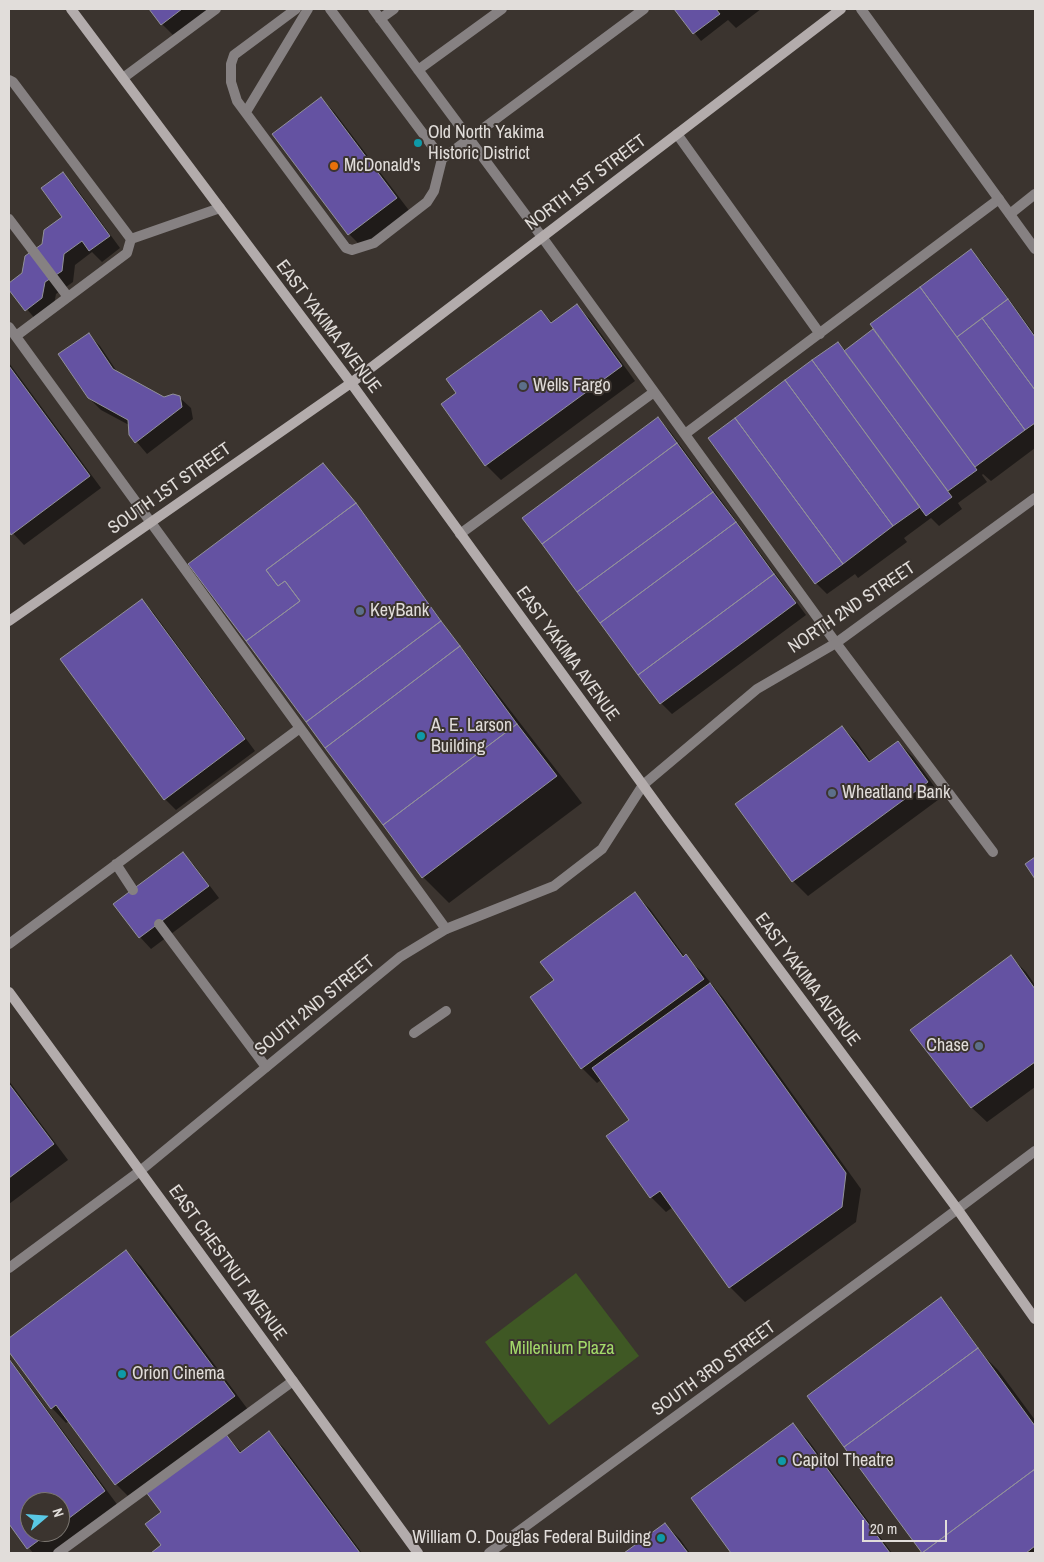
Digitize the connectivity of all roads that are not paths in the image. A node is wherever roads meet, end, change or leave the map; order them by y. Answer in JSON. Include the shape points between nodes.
{"nodes":[{"id":1,"x":71,"y":9,"type":"edge"},
{"id":2,"x":216,"y":9,"type":"edge"},
{"id":3,"x":296,"y":9,"type":"edge"},
{"id":4,"x":308,"y":9,"type":"edge"},
{"id":5,"x":330,"y":9,"type":"edge"},
{"id":6,"x":373,"y":9,"type":"edge"},
{"id":7,"x":394,"y":9,"type":"edge"},
{"id":8,"x":502,"y":9,"type":"edge"},
{"id":9,"x":644,"y":9,"type":"edge"},
{"id":10,"x":841,"y":9,"type":"edge"},
{"id":11,"x":861,"y":9,"type":"edge"},
{"id":12,"x":380,"y":19,"type":"junction"},
{"id":13,"x":418,"y":70,"type":"junction"},
{"id":14,"x":123,"y":78,"type":"junction"},
{"id":15,"x":9,"y":80,"type":"edge"},
{"id":16,"x":246,"y":112,"type":"junction"},
{"id":17,"x":677,"y":134,"type":"junction"},
{"id":18,"x":469,"y":139,"type":"junction"},
{"id":19,"x":442,"y":159,"type":"junction"},
{"id":20,"x":1035,"y":194,"type":"edge"},
{"id":21,"x":999,"y":199,"type":"junction"},
{"id":22,"x":220,"y":208,"type":"junction"},
{"id":23,"x":1010,"y":214,"type":"junction"},
{"id":24,"x":9,"y":219,"type":"edge"},
{"id":25,"x":542,"y":237,"type":"junction"},
{"id":26,"x":131,"y":239,"type":"junction"},
{"id":27,"x":1035,"y":249,"type":"edge"},
{"id":28,"x":68,"y":297,"type":"junction"},
{"id":29,"x":9,"y":327,"type":"edge"},
{"id":30,"x":820,"y":334,"type":"junction"},
{"id":31,"x":16,"y":336,"type":"junction"},
{"id":32,"x":351,"y":383,"type":"junction"},
{"id":33,"x":654,"y":392,"type":"junction"},
{"id":34,"x":685,"y":434,"type":"junction"},
{"id":35,"x":1035,"y":498,"type":"edge"},
{"id":36,"x":151,"y":522,"type":"junction"},
{"id":37,"x":460,"y":534,"type":"junction"},
{"id":38,"x":9,"y":621,"type":"edge"},
{"id":39,"x":836,"y":643,"type":"junction"},
{"id":40,"x":300,"y":728,"type":"junction"},
{"id":41,"x":643,"y":785,"type":"junction"},
{"id":42,"x":993,"y":852,"type":"dead end"},
{"id":43,"x":116,"y":864,"type":"junction"},
{"id":44,"x":133,"y":890,"type":"dead end"},
{"id":45,"x":159,"y":924,"type":"dead end"},
{"id":46,"x":446,"y":929,"type":"junction"},
{"id":47,"x":9,"y":944,"type":"edge"},
{"id":48,"x":9,"y":992,"type":"edge"},
{"id":49,"x":446,"y":1011,"type":"dead end"},
{"id":50,"x":414,"y":1033,"type":"dead end"},
{"id":51,"x":266,"y":1066,"type":"junction"},
{"id":52,"x":1035,"y":1151,"type":"edge"},
{"id":53,"x":140,"y":1171,"type":"junction"},
{"id":54,"x":958,"y":1210,"type":"junction"},
{"id":55,"x":9,"y":1268,"type":"edge"},
{"id":56,"x":1035,"y":1319,"type":"edge"},
{"id":57,"x":293,"y":1381,"type":"junction"},
{"id":58,"x":58,"y":1553,"type":"edge"},
{"id":59,"x":418,"y":1553,"type":"edge"},
{"id":60,"x":489,"y":1553,"type":"edge"}],
"edges":[{"from":1,"to":14,"type":"main road","name":"EAST YAKIMA AVENUE"},
{"from":2,"to":14,"type":"street"},
{"from":3,"to":16,"type":"street","via":[[234,55],[231,82],[237,101]]},
{"from":4,"to":16,"type":"street"},
{"from":5,"to":19,"type":"street"},
{"from":6,"to":12,"type":"street"},
{"from":7,"to":12,"type":"street"},
{"from":8,"to":13,"type":"street"},
{"from":9,"to":18,"type":"street"},
{"from":10,"to":17,"type":"main road","name":"NORTH 1ST STREET"},
{"from":11,"to":21,"type":"street"},
{"from":12,"to":13,"type":"street"},
{"from":13,"to":18,"type":"street"},
{"from":14,"to":22,"type":"main road","name":"EAST YAKIMA AVENUE"},
{"from":15,"to":26,"type":"street"},
{"from":16,"to":19,"type":"street","via":[[346,248],[352,250],[374,243],[427,202],[434,191]]},
{"from":17,"to":25,"type":"main road","name":"NORTH 1ST STREET"},
{"from":17,"to":30,"type":"street"},
{"from":18,"to":19,"type":"street"},
{"from":18,"to":25,"type":"street"},
{"from":20,"to":23,"type":"street"},
{"from":21,"to":23,"type":"street"},
{"from":21,"to":30,"type":"street"},
{"from":22,"to":26,"type":"street"},
{"from":22,"to":32,"type":"main road","name":"EAST YAKIMA AVENUE"},
{"from":23,"to":27,"type":"street"},
{"from":24,"to":28,"type":"street"},
{"from":25,"to":32,"type":"main road","name":"NORTH 1ST STREET"},
{"from":25,"to":33,"type":"street"},
{"from":26,"to":28,"type":"street","via":[[127,253]]},
{"from":28,"to":31,"type":"street"},
{"from":29,"to":31,"type":"street"},
{"from":30,"to":34,"type":"street"},
{"from":31,"to":36,"type":"street"},
{"from":32,"to":36,"type":"main road","name":"SOUTH 1ST STREET"},
{"from":32,"to":37,"type":"main road","name":"EAST YAKIMA AVENUE"},
{"from":33,"to":34,"type":"street"},
{"from":33,"to":37,"type":"street"},
{"from":34,"to":39,"type":"street"},
{"from":35,"to":39,"type":"street","name":"NORTH 2ND STREET"},
{"from":36,"to":38,"type":"main road","name":"SOUTH 1ST STREET"},
{"from":36,"to":40,"type":"street"},
{"from":37,"to":41,"type":"main road","name":"EAST YAKIMA AVENUE"},
{"from":39,"to":41,"type":"street","name":"NORTH 2ND STREET","via":[[757,689]]},
{"from":39,"to":42,"type":"street"},
{"from":40,"to":43,"type":"street"},
{"from":40,"to":46,"type":"street"},
{"from":41,"to":46,"type":"street","name":"SOUTH 2ND STREET","via":[[602,849],[554,886]]},
{"from":41,"to":54,"type":"main road","name":"EAST YAKIMA AVENUE"},
{"from":43,"to":44,"type":"street"},
{"from":43,"to":47,"type":"street"},
{"from":45,"to":51,"type":"street"},
{"from":46,"to":51,"type":"street","name":"SOUTH 2ND STREET","via":[[395,961]]},
{"from":48,"to":53,"type":"main road","name":"EAST CHESTNUT AVENUE"},
{"from":49,"to":50,"type":"street"},
{"from":51,"to":53,"type":"street","name":"SOUTH 2ND STREET"},
{"from":52,"to":54,"type":"street","name":"SOUTH 3RD STREET"},
{"from":53,"to":55,"type":"street","name":"SOUTH 2ND STREET"},
{"from":53,"to":57,"type":"main road","name":"EAST CHESTNUT AVENUE"},
{"from":54,"to":56,"type":"main road","name":"EAST YAKIMA AVENUE"},
{"from":54,"to":60,"type":"street","name":"SOUTH 3RD STREET"},
{"from":57,"to":58,"type":"street"},
{"from":57,"to":59,"type":"main road","name":"EAST CHESTNUT AVENUE"}]}
